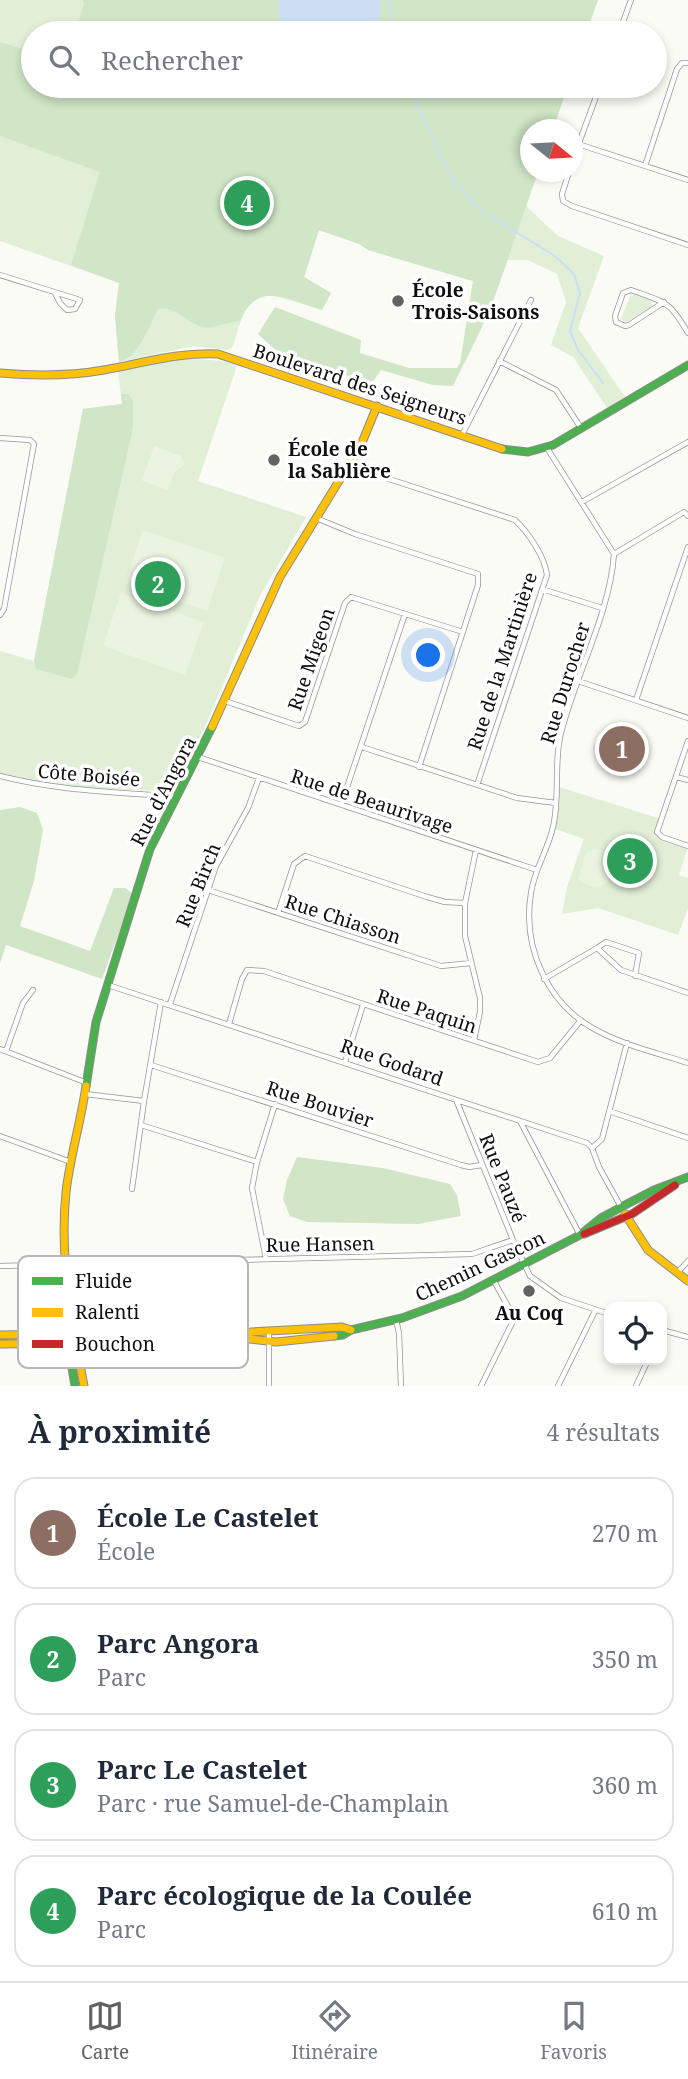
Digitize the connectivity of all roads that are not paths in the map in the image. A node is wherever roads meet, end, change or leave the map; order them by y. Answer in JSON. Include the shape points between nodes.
{"nodes":[{"id":1,"x":631,"y":0,"type":"edge"},
{"id":2,"x":623,"y":21,"type":"edge"},
{"id":3,"x":688,"y":63,"type":"edge"},
{"id":4,"x":595,"y":98,"type":"edge"},
{"id":5,"x":583,"y":131,"type":"edge"},
{"id":6,"x":583,"y":146,"type":"edge"},
{"id":7,"x":645,"y":166,"type":"junction"},
{"id":8,"x":688,"y":180,"type":"edge"},
{"id":9,"x":566,"y":182,"type":"edge"},
{"id":10,"x":688,"y":245,"type":"edge"},
{"id":11,"x":1,"y":275,"type":"edge"},
{"id":12,"x":0,"y":285,"type":"edge"},
{"id":13,"x":55,"y":293,"type":"junction"},
{"id":14,"x":531,"y":300,"type":"dead end"},
{"id":15,"x":664,"y":302,"type":"junction"},
{"id":16,"x":688,"y":333,"type":"edge"},
{"id":17,"x":499,"y":361,"type":"junction"},
{"id":18,"x":688,"y":365,"type":"edge"},
{"id":19,"x":0,"y":373,"type":"edge"},
{"id":20,"x":377,"y":406,"type":"junction"},
{"id":21,"x":581,"y":428,"type":"junction"},
{"id":22,"x":462,"y":435,"type":"junction"},
{"id":23,"x":0,"y":438,"type":"edge"},
{"id":24,"x":688,"y":442,"type":"edge"},
{"id":25,"x":547,"y":448,"type":"junction"},
{"id":26,"x":348,"y":466,"type":"junction"},
{"id":27,"x":582,"y":502,"type":"junction"},
{"id":28,"x":688,"y":516,"type":"edge"},
{"id":29,"x":316,"y":518,"type":"junction"},
{"id":30,"x":688,"y":547,"type":"edge"},
{"id":31,"x":614,"y":554,"type":"junction"},
{"id":32,"x":542,"y":589,"type":"junction"},
{"id":33,"x":602,"y":608,"type":"junction"},
{"id":34,"x":405,"y":614,"type":"junction"},
{"id":35,"x":0,"y":615,"type":"edge"},
{"id":36,"x":463,"y":632,"type":"junction"},
{"id":37,"x":578,"y":681,"type":"junction"},
{"id":38,"x":636,"y":700,"type":"junction"},
{"id":39,"x":225,"y":701,"type":"junction"},
{"id":40,"x":688,"y":718,"type":"edge"},
{"id":41,"x":688,"y":741,"type":"edge"},
{"id":42,"x":362,"y":747,"type":"junction"},
{"id":43,"x":198,"y":757,"type":"junction"},
{"id":44,"x":419,"y":767,"type":"junction"},
{"id":45,"x":0,"y":776,"type":"edge"},
{"id":46,"x":676,"y":777,"type":"junction"},
{"id":47,"x":259,"y":778,"type":"junction"},
{"id":48,"x":688,"y":780,"type":"edge"},
{"id":49,"x":477,"y":785,"type":"junction"},
{"id":50,"x":177,"y":797,"type":"junction"},
{"id":51,"x":556,"y":803,"type":"junction"},
{"id":52,"x":341,"y":805,"type":"junction"},
{"id":53,"x":688,"y":846,"type":"edge"},
{"id":54,"x":476,"y":850,"type":"junction"},
{"id":55,"x":537,"y":870,"type":"junction"},
{"id":56,"x":208,"y":890,"type":"junction"},
{"id":57,"x":465,"y":903,"type":"junction"},
{"id":58,"x":278,"y":913,"type":"junction"},
{"id":59,"x":597,"y":948,"type":"junction"},
{"id":60,"x":471,"y":963,"type":"junction"},
{"id":61,"x":635,"y":976,"type":"junction"},
{"id":62,"x":544,"y":979,"type":"junction"},
{"id":63,"x":108,"y":985,"type":"junction"},
{"id":64,"x":33,"y":990,"type":"dead end"},
{"id":65,"x":688,"y":993,"type":"edge"},
{"id":66,"x":161,"y":1002,"type":"junction"},
{"id":67,"x":170,"y":1004,"type":"junction"},
{"id":68,"x":363,"y":1005,"type":"junction"},
{"id":69,"x":580,"y":1020,"type":"junction"},
{"id":70,"x":229,"y":1024,"type":"junction"},
{"id":71,"x":474,"y":1040,"type":"junction"},
{"id":72,"x":626,"y":1043,"type":"junction"},
{"id":73,"x":3,"y":1050,"type":"edge"},
{"id":74,"x":345,"y":1062,"type":"junction"},
{"id":75,"x":688,"y":1063,"type":"edge"},
{"id":76,"x":151,"y":1065,"type":"junction"},
{"id":77,"x":87,"y":1083,"type":"junction"},
{"id":78,"x":85,"y":1094,"type":"junction"},
{"id":79,"x":144,"y":1101,"type":"junction"},
{"id":80,"x":456,"y":1101,"type":"junction"},
{"id":81,"x":275,"y":1104,"type":"junction"},
{"id":82,"x":609,"y":1111,"type":"junction"},
{"id":83,"x":521,"y":1122,"type":"junction"},
{"id":84,"x":141,"y":1125,"type":"junction"},
{"id":85,"x":0,"y":1136,"type":"edge"},
{"id":86,"x":688,"y":1138,"type":"edge"},
{"id":87,"x":592,"y":1148,"type":"junction"},
{"id":88,"x":257,"y":1162,"type":"junction"},
{"id":89,"x":73,"y":1163,"type":"junction"},
{"id":90,"x":482,"y":1165,"type":"junction"},
{"id":91,"x":688,"y":1177,"type":"edge"},
{"id":92,"x":678,"y":1182,"type":"junction"},
{"id":93,"x":132,"y":1189,"type":"dead end"},
{"id":94,"x":621,"y":1207,"type":"junction"},
{"id":95,"x":626,"y":1216,"type":"junction"},
{"id":96,"x":580,"y":1235,"type":"junction"},
{"id":97,"x":513,"y":1240,"type":"junction"},
{"id":98,"x":65,"y":1256,"type":"edge"},
{"id":99,"x":265,"y":1259,"type":"junction"},
{"id":100,"x":248,"y":1260,"type":"edge"},
{"id":101,"x":688,"y":1261,"type":"edge"},
{"id":102,"x":525,"y":1265,"type":"junction"},
{"id":103,"x":0,"y":1266,"type":"edge"},
{"id":104,"x":18,"y":1266,"type":"edge"},
{"id":105,"x":677,"y":1273,"type":"junction"},
{"id":106,"x":494,"y":1281,"type":"junction"},
{"id":107,"x":688,"y":1281,"type":"edge"},
{"id":108,"x":595,"y":1311,"type":"junction"},
{"id":109,"x":604,"y":1313,"type":"edge"},
{"id":110,"x":396,"y":1320,"type":"junction"},
{"id":111,"x":351,"y":1330,"type":"junction"},
{"id":112,"x":269,"y":1331,"type":"junction"},
{"id":113,"x":667,"y":1332,"type":"edge"},
{"id":114,"x":248,"y":1333,"type":"edge"},
{"id":115,"x":0,"y":1335,"type":"edge"},
{"id":116,"x":18,"y":1335,"type":"edge"},
{"id":117,"x":688,"y":1337,"type":"edge"},
{"id":118,"x":248,"y":1340,"type":"edge"},
{"id":119,"x":269,"y":1341,"type":"junction"},
{"id":120,"x":0,"y":1344,"type":"edge"},
{"id":121,"x":18,"y":1344,"type":"edge"},
{"id":122,"x":646,"y":1365,"type":"edge"},
{"id":123,"x":74,"y":1368,"type":"edge"},
{"id":124,"x":79,"y":1368,"type":"edge"},
{"id":125,"x":75,"y":1386,"type":"edge"},
{"id":126,"x":84,"y":1386,"type":"edge"},
{"id":127,"x":269,"y":1386,"type":"edge"},
{"id":128,"x":401,"y":1386,"type":"edge"},
{"id":129,"x":481,"y":1386,"type":"edge"},
{"id":130,"x":558,"y":1386,"type":"edge"},
{"id":131,"x":636,"y":1386,"type":"edge"}],
"edges":[{"from":1,"to":2,"type":"street"},
{"from":3,"to":7,"type":"street","via":[[677,69]]},
{"from":4,"to":5,"type":"street"},
{"from":6,"to":7,"type":"street"},
{"from":7,"to":8,"type":"street"},
{"from":9,"to":10,"type":"street","via":[[563,201],[572,206]]},
{"from":11,"to":12,"type":"street"},
{"from":11,"to":13,"type":"street"},
{"from":13,"to":13,"type":"street","via":[[80,300],[79,305],[67,310]]},
{"from":14,"to":17,"type":"street"},
{"from":15,"to":15,"type":"street","via":[[625,291],[617,322],[629,325]]},
{"from":15,"to":16,"type":"street"},
{"from":17,"to":21,"type":"street","via":[[556,390]]},
{"from":17,"to":22,"type":"street"},
{"from":18,"to":21,"type":"street","name":"Boulevard des Seigneurs"},
{"from":19,"to":20,"type":"street","name":"Boulevard des Seigneurs","via":[[73,374],[200,352],[232,358]]},
{"from":20,"to":22,"type":"street","name":"Boulevard des Seigneurs"},
{"from":20,"to":26,"type":"street","name":"Rue d'Angora"},
{"from":21,"to":25,"type":"street","name":"Boulevard des Seigneurs"},
{"from":22,"to":25,"type":"street","name":"Boulevard des Seigneurs","via":[[522,452]]},
{"from":23,"to":35,"type":"street","via":[[34,444]]},
{"from":24,"to":27,"type":"street"},
{"from":25,"to":27,"type":"street"},
{"from":26,"to":29,"type":"street","name":"Rue d'Angora"},
{"from":26,"to":32,"type":"street","name":"Rue de la Martinière","via":[[515,520],[546,567]]},
{"from":27,"to":31,"type":"street"},
{"from":28,"to":31,"type":"street","via":[[684,512]]},
{"from":29,"to":36,"type":"street","via":[[478,574]]},
{"from":29,"to":39,"type":"street","name":"Rue d'Angora","via":[[276,585]]},
{"from":30,"to":38,"type":"street"},
{"from":31,"to":33,"type":"street","name":"Rue Durocher"},
{"from":32,"to":33,"type":"street"},
{"from":32,"to":49,"type":"street","name":"Rue de la Martinière"},
{"from":33,"to":37,"type":"street","name":"Rue Durocher"},
{"from":34,"to":36,"type":"street","name":"Rue Migeon"},
{"from":34,"to":39,"type":"street","name":"Rue Migeon","via":[[351,597],[345,603],[305,722],[299,726]]},
{"from":34,"to":42,"type":"street"},
{"from":36,"to":44,"type":"street"},
{"from":37,"to":38,"type":"street"},
{"from":37,"to":51,"type":"street","name":"Rue Durocher","via":[[560,737]]},
{"from":38,"to":40,"type":"street"},
{"from":39,"to":43,"type":"street","name":"Rue d'Angora"},
{"from":41,"to":46,"type":"street"},
{"from":42,"to":44,"type":"street"},
{"from":42,"to":52,"type":"street"},
{"from":43,"to":47,"type":"street","name":"Rue de Beaurivage"},
{"from":43,"to":50,"type":"street","name":"Rue d'Angora"},
{"from":44,"to":49,"type":"street"},
{"from":45,"to":50,"type":"street","name":"Côte Boisée","via":[[67,790]]},
{"from":46,"to":48,"type":"street"},
{"from":46,"to":53,"type":"street","via":[[657,832]]},
{"from":47,"to":52,"type":"street","name":"Rue de Beaurivage"},
{"from":47,"to":56,"type":"street","name":"Rue Birch"},
{"from":49,"to":51,"type":"street","via":[[517,798]]},
{"from":50,"to":63,"type":"street","name":"Rue d'Angora","via":[[145,861]]},
{"from":51,"to":55,"type":"street","name":"Rue Durocher","via":[[553,828]]},
{"from":52,"to":54,"type":"street","name":"Rue de Beaurivage"},
{"from":54,"to":55,"type":"street","name":"Rue de Beaurivage"},
{"from":54,"to":57,"type":"street"},
{"from":55,"to":62,"type":"street","name":"Rue Durocher","via":[[528,918]]},
{"from":56,"to":58,"type":"street","name":"Rue Chiasson"},
{"from":56,"to":67,"type":"street","name":"Rue Birch"},
{"from":57,"to":58,"type":"street","via":[[427,897],[305,856],[294,864]]},
{"from":57,"to":60,"type":"street"},
{"from":58,"to":60,"type":"street","name":"Rue Chiasson","via":[[441,966]]},
{"from":59,"to":61,"type":"street"},
{"from":59,"to":61,"type":"street","via":[[606,942],[639,953]]},
{"from":59,"to":62,"type":"street"},
{"from":60,"to":71,"type":"street","via":[[480,998]]},
{"from":61,"to":65,"type":"street"},
{"from":62,"to":69,"type":"street","name":"Rue Durocher"},
{"from":63,"to":66,"type":"street","name":"Rue Godard"},
{"from":63,"to":77,"type":"street","name":"Rue d'Angora","via":[[96,1022]]},
{"from":64,"to":73,"type":"street"},
{"from":66,"to":67,"type":"street","name":"Rue Godard"},
{"from":66,"to":76,"type":"street"},
{"from":67,"to":70,"type":"street","name":"Rue Godard"},
{"from":68,"to":70,"type":"street","name":"Rue Paquin","via":[[264,971],[247,970]]},
{"from":68,"to":71,"type":"street","name":"Rue Paquin"},
{"from":68,"to":74,"type":"street"},
{"from":69,"to":71,"type":"street","name":"Rue Paquin","via":[[545,1062]]},
{"from":69,"to":72,"type":"street","name":"Rue Durocher"},
{"from":70,"to":74,"type":"street","name":"Rue Godard"},
{"from":72,"to":75,"type":"street","name":"Rue Durocher"},
{"from":72,"to":82,"type":"street"},
{"from":73,"to":77,"type":"street"},
{"from":74,"to":80,"type":"street","name":"Rue Godard"},
{"from":76,"to":79,"type":"street"},
{"from":76,"to":81,"type":"street","name":"Rue Bouvier"},
{"from":77,"to":78,"type":"street","name":"Rue d'Angora"},
{"from":78,"to":79,"type":"street"},
{"from":78,"to":89,"type":"street","name":"Rue d'Angora"},
{"from":79,"to":84,"type":"street"},
{"from":80,"to":83,"type":"street","name":"Rue Godard"},
{"from":80,"to":90,"type":"street","name":"Rue Pauzé"},
{"from":81,"to":88,"type":"street"},
{"from":81,"to":90,"type":"street","name":"Rue Bouvier","via":[[461,1165]]},
{"from":82,"to":86,"type":"street"},
{"from":82,"to":87,"type":"street","via":[[602,1139]]},
{"from":83,"to":87,"type":"street","name":"Rue Godard"},
{"from":83,"to":96,"type":"street"},
{"from":84,"to":88,"type":"street"},
{"from":84,"to":93,"type":"street"},
{"from":85,"to":89,"type":"street"},
{"from":87,"to":94,"type":"street"},
{"from":88,"to":99,"type":"street","via":[[252,1188]]},
{"from":89,"to":98,"type":"street","name":"Rue d'Angora","via":[[64,1212]]},
{"from":90,"to":97,"type":"street","name":"Rue Pauzé"},
{"from":91,"to":92,"type":"street","name":"Chemin Gascon"},
{"from":92,"to":94,"type":"street","name":"Chemin Gascon"},
{"from":92,"to":95,"type":"street","name":"Chemin Gascon"},
{"from":94,"to":95,"type":"street"},
{"from":94,"to":96,"type":"street","name":"Chemin Gascon"},
{"from":95,"to":96,"type":"street","name":"Chemin Gascon"},
{"from":95,"to":105,"type":"street","via":[[648,1250]]},
{"from":96,"to":102,"type":"street","name":"Chemin Gascon"},
{"from":97,"to":99,"type":"street","name":"Rue Hansen","via":[[472,1254]]},
{"from":97,"to":102,"type":"street","name":"Rue Pauzé"},
{"from":99,"to":100,"type":"street","name":"Rue Hansen"},
{"from":101,"to":105,"type":"street"},
{"from":102,"to":106,"type":"street","name":"Chemin Gascon"},
{"from":102,"to":108,"type":"street","name":"Rue Pauzé","via":[[531,1277],[551,1292]]},
{"from":103,"to":104,"type":"street","name":"Rue Hansen"},
{"from":105,"to":107,"type":"street"},
{"from":106,"to":110,"type":"street","name":"Chemin Gascon"},
{"from":106,"to":129,"type":"street","via":[[513,1321]]},
{"from":108,"to":109,"type":"street","name":"Rue Pauzé"},
{"from":108,"to":130,"type":"street"},
{"from":110,"to":111,"type":"street","name":"Chemin Gascon"},
{"from":110,"to":128,"type":"street"},
{"from":111,"to":112,"type":"street","name":"Chemin Gascon","via":[[342,1326]]},
{"from":111,"to":119,"type":"street","name":"Chemin Gascon","via":[[333,1337]]},
{"from":112,"to":114,"type":"street","name":"Chemin Gascon"},
{"from":112,"to":119,"type":"street"},
{"from":113,"to":117,"type":"street"},
{"from":115,"to":116,"type":"street","name":"Chemin Gascon"},
{"from":118,"to":119,"type":"street","name":"Chemin Gascon"},
{"from":119,"to":127,"type":"street"},
{"from":120,"to":121,"type":"street","name":"Chemin Gascon"},
{"from":122,"to":131,"type":"street"},
{"from":123,"to":125,"type":"street","name":"Rue d'Angora"},
{"from":124,"to":126,"type":"street","name":"Rue d'Angora"}]}
